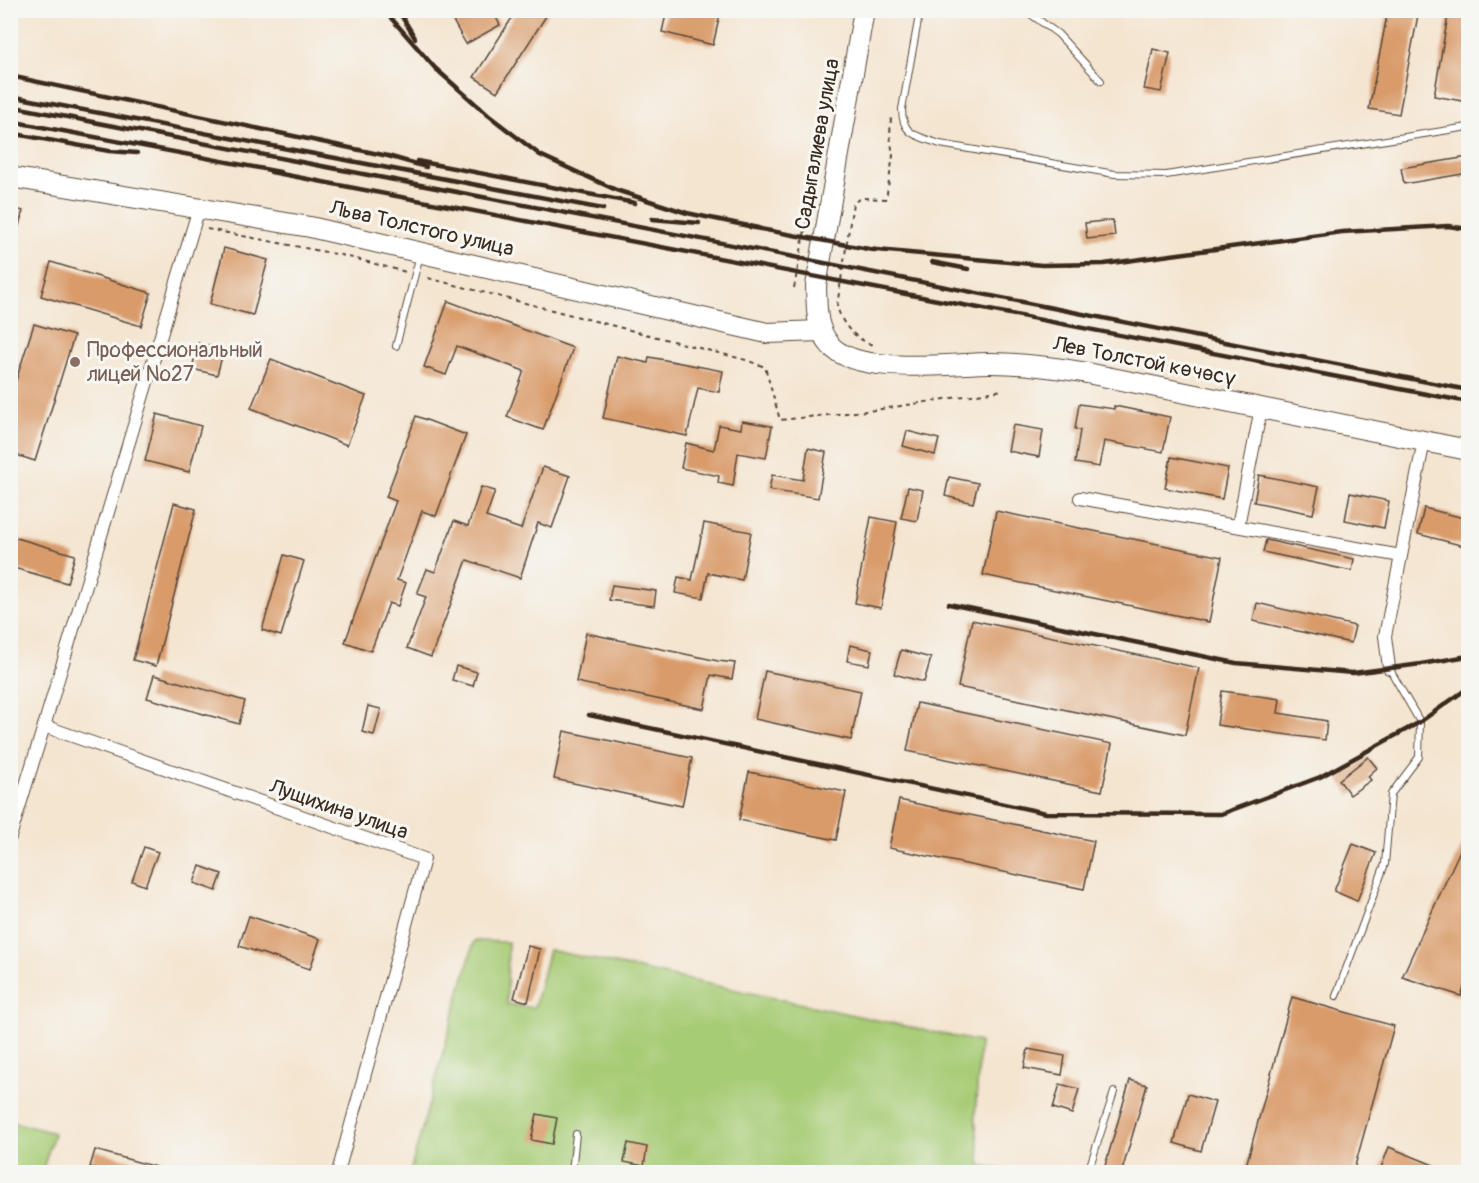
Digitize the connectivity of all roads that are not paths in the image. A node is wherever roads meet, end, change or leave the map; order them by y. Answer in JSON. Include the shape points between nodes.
{"nodes":[{"id":1,"x":864,"y":10,"type":"edge"},
{"id":2,"x":920,"y":10,"type":"edge"},
{"id":3,"x":1025,"y":10,"type":"edge"},
{"id":4,"x":1101,"y":81,"type":"dead end"},
{"id":5,"x":1468,"y":127,"type":"edge"},
{"id":6,"x":10,"y":177,"type":"edge"},
{"id":7,"x":196,"y":217,"type":"junction"},
{"id":8,"x":421,"y":251,"type":"junction"},
{"id":9,"x":820,"y":331,"type":"junction"},
{"id":10,"x":396,"y":346,"type":"dead end"},
{"id":11,"x":1261,"y":408,"type":"junction"},
{"id":12,"x":1424,"y":441,"type":"junction"},
{"id":13,"x":1468,"y":450,"type":"edge"},
{"id":14,"x":1080,"y":498,"type":"dead end"},
{"id":15,"x":1238,"y":526,"type":"junction"},
{"id":16,"x":1401,"y":556,"type":"junction"},
{"id":17,"x":1389,"y":668,"type":"joint"},
{"id":18,"x":44,"y":726,"type":"junction"},
{"id":19,"x":10,"y":837,"type":"edge"},
{"id":20,"x":1336,"y":996,"type":"dead end"},
{"id":21,"x":1114,"y":1092,"type":"dead end"},
{"id":22,"x":576,"y":1134,"type":"dead end"},
{"id":23,"x":338,"y":1173,"type":"edge"},
{"id":24,"x":572,"y":1173,"type":"edge"},
{"id":25,"x":1089,"y":1173,"type":"edge"}],
"edges":[{"from":1,"to":9,"type":"main road","name":"Садыгалиева улица","via":[[816,286]]},
{"from":2,"to":5,"type":"lane","via":[[902,121],[906,129],[940,144],[1115,174],[1166,175]]},
{"from":3,"to":4,"type":"lane","via":[[1058,34]]},
{"from":6,"to":7,"type":"main road","name":"Льва Толстого улица"},
{"from":7,"to":8,"type":"main road","name":"Льва Толстого улица","via":[[310,227]]},
{"from":7,"to":18,"type":"street"},
{"from":8,"to":9,"type":"main road","name":"Льва Толстого улица","via":[[767,333]]},
{"from":8,"to":10,"type":"lane"},
{"from":9,"to":11,"type":"main road","name":"Лев Толстой көчөсү","via":[[845,357],[870,364],[1036,365]]},
{"from":11,"to":12,"type":"main road","name":"Лев Толстой көчөсү"},
{"from":11,"to":15,"type":"street"},
{"from":12,"to":13,"type":"main road","name":"Лев Толстой көчөсү"},
{"from":12,"to":16,"type":"street"},
{"from":14,"to":15,"type":"street"},
{"from":15,"to":16,"type":"street"},
{"from":16,"to":17,"type":"street","via":[[1385,636]]},
{"from":17,"to":20,"type":"lane","via":[[1420,722],[1419,757],[1391,795],[1385,864]]},
{"from":18,"to":19,"type":"street"},
{"from":18,"to":23,"type":"street","name":"Лущихина улица","via":[[424,859]]},
{"from":21,"to":25,"type":"lane"},
{"from":22,"to":24,"type":"lane"}]}
